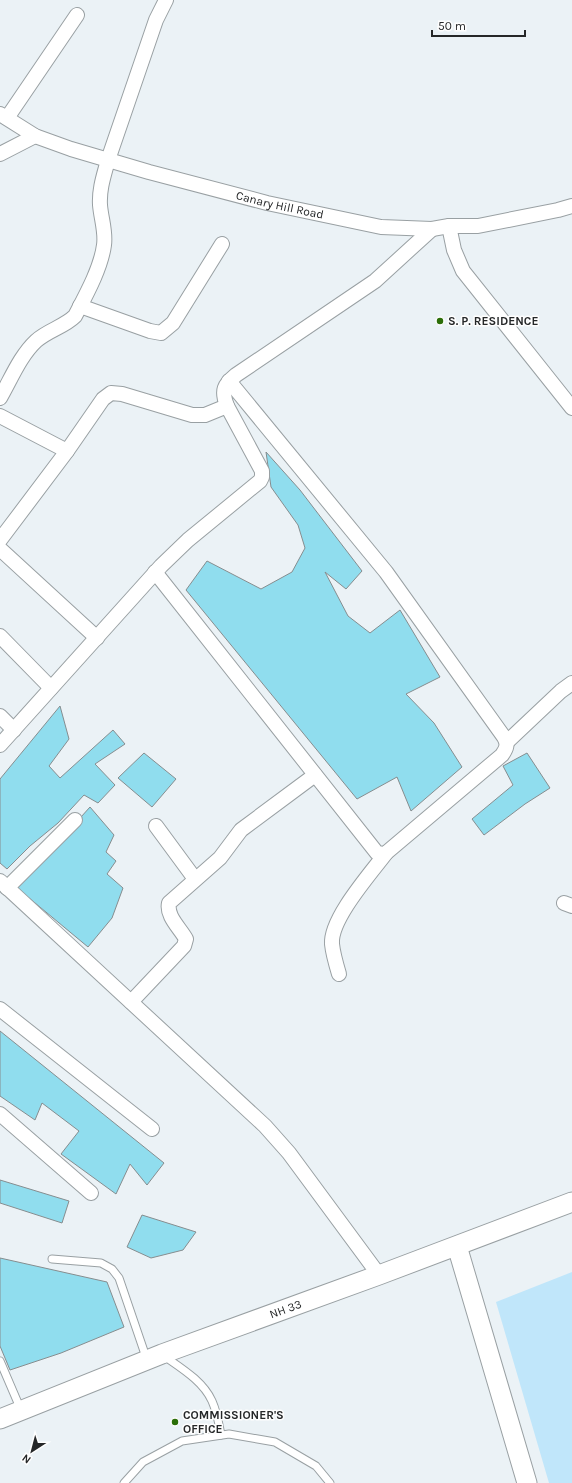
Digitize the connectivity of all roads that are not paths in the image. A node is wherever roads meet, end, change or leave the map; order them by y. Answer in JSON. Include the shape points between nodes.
{"nodes":[{"id":1,"x":166,"y":0,"type":"edge"},
{"id":2,"x":77,"y":16,"type":"dead end"},
{"id":3,"x":3,"y":116,"type":"edge"},
{"id":4,"x":35,"y":136,"type":"junction"},
{"id":5,"x":0,"y":154,"type":"edge"},
{"id":6,"x":108,"y":160,"type":"junction"},
{"id":7,"x":572,"y":206,"type":"edge"},
{"id":8,"x":449,"y":226,"type":"junction"},
{"id":9,"x":432,"y":229,"type":"junction"},
{"id":10,"x":222,"y":244,"type":"dead end"},
{"id":11,"x":80,"y":306,"type":"junction"},
{"id":12,"x":229,"y":381,"type":"junction"},
{"id":13,"x":0,"y":398,"type":"edge"},
{"id":14,"x":227,"y":406,"type":"junction"},
{"id":15,"x":572,"y":408,"type":"edge"},
{"id":16,"x":0,"y":416,"type":"edge"},
{"id":17,"x":67,"y":451,"type":"junction"},
{"id":18,"x":0,"y":540,"type":"edge"},
{"id":19,"x":0,"y":549,"type":"edge"},
{"id":20,"x":155,"y":572,"type":"junction"},
{"id":21,"x":0,"y":636,"type":"edge"},
{"id":22,"x":97,"y":638,"type":"junction"},
{"id":23,"x":572,"y":683,"type":"edge"},
{"id":24,"x":51,"y":688,"type":"junction"},
{"id":25,"x":0,"y":716,"type":"edge"},
{"id":26,"x":14,"y":730,"type":"junction"},
{"id":27,"x":507,"y":742,"type":"junction"},
{"id":28,"x":0,"y":745,"type":"edge"},
{"id":29,"x":315,"y":776,"type":"junction"},
{"id":30,"x":75,"y":820,"type":"dead end"},
{"id":31,"x":156,"y":826,"type":"dead end"},
{"id":32,"x":386,"y":853,"type":"junction"},
{"id":33,"x":195,"y":879,"type":"junction"},
{"id":34,"x":4,"y":885,"type":"edge"},
{"id":35,"x":339,"y":974,"type":"dead end"},
{"id":36,"x":131,"y":1002,"type":"junction"},
{"id":37,"x":0,"y":1009,"type":"edge"},
{"id":38,"x":0,"y":1114,"type":"edge"},
{"id":39,"x":152,"y":1129,"type":"dead end"},
{"id":40,"x":91,"y":1193,"type":"dead end"},
{"id":41,"x":572,"y":1202,"type":"edge"},
{"id":42,"x":457,"y":1246,"type":"junction"},
{"id":43,"x":52,"y":1260,"type":"dead end"},
{"id":44,"x":379,"y":1275,"type":"junction"},
{"id":45,"x":155,"y":1357,"type":"junction"},
{"id":46,"x":0,"y":1361,"type":"edge"},
{"id":47,"x":21,"y":1410,"type":"junction"},
{"id":48,"x":0,"y":1419,"type":"edge"},
{"id":49,"x":221,"y":1435,"type":"junction"},
{"id":50,"x":124,"y":1483,"type":"edge"},
{"id":51,"x":330,"y":1483,"type":"edge"},
{"id":52,"x":527,"y":1483,"type":"edge"}],
"edges":[{"from":1,"to":6,"type":"street","via":[[156,20]]},
{"from":2,"to":3,"type":"street"},
{"from":3,"to":4,"type":"street","name":"Canary Hill Road"},
{"from":4,"to":5,"type":"street"},
{"from":4,"to":6,"type":"street","name":"Canary Hill Road"},
{"from":6,"to":9,"type":"street","name":"Canary Hill Road","via":[[266,203],[381,227]]},
{"from":6,"to":11,"type":"street","via":[[100,192],[105,243]]},
{"from":7,"to":8,"type":"street","name":"Canary Hill Road","via":[[478,226]]},
{"from":8,"to":9,"type":"street","name":"Canary Hill Road"},
{"from":8,"to":15,"type":"street","via":[[454,250],[463,271]]},
{"from":9,"to":12,"type":"street","via":[[375,281]]},
{"from":10,"to":11,"type":"street","via":[[173,323],[161,333]]},
{"from":11,"to":13,"type":"street","via":[[68,322],[36,341],[26,353]]},
{"from":12,"to":14,"type":"street","via":[[223,396]]},
{"from":12,"to":27,"type":"street","via":[[386,572]]},
{"from":14,"to":17,"type":"street","via":[[205,415],[192,415],[111,393],[103,399]]},
{"from":14,"to":20,"type":"street","via":[[262,471],[262,477],[188,540]]},
{"from":16,"to":17,"type":"street"},
{"from":17,"to":18,"type":"street"},
{"from":19,"to":22,"type":"street"},
{"from":20,"to":22,"type":"street"},
{"from":20,"to":29,"type":"street"},
{"from":21,"to":24,"type":"street"},
{"from":22,"to":24,"type":"street"},
{"from":23,"to":27,"type":"street"},
{"from":24,"to":26,"type":"street"},
{"from":25,"to":26,"type":"street"},
{"from":26,"to":28,"type":"street"},
{"from":27,"to":32,"type":"street","via":[[502,755]]},
{"from":29,"to":32,"type":"street","via":[[375,852]]},
{"from":29,"to":33,"type":"street","via":[[241,830],[220,858]]},
{"from":30,"to":34,"type":"street"},
{"from":31,"to":33,"type":"street"},
{"from":32,"to":35,"type":"street","via":[[345,907],[336,924],[332,943]]},
{"from":33,"to":36,"type":"street","via":[[168,903],[170,914],[186,940],[184,946]]},
{"from":34,"to":36,"type":"street"},
{"from":36,"to":44,"type":"street","via":[[265,1126],[284,1147]]},
{"from":37,"to":39,"type":"street"},
{"from":38,"to":40,"type":"street"},
{"from":41,"to":42,"type":"main road","name":"NH 33"},
{"from":42,"to":44,"type":"main road","name":"NH 33"},
{"from":42,"to":52,"type":"main road"},
{"from":43,"to":45,"type":"lane","via":[[101,1263],[112,1269],[119,1278]]},
{"from":44,"to":45,"type":"main road","name":"NH 33"},
{"from":45,"to":47,"type":"main road","name":"NH 33"},
{"from":45,"to":49,"type":"lane","via":[[190,1375],[203,1388],[214,1406]]},
{"from":46,"to":47,"type":"lane"},
{"from":47,"to":48,"type":"main road","name":"NH 33"},
{"from":49,"to":50,"type":"lane","via":[[182,1441],[143,1462]]},
{"from":49,"to":51,"type":"lane","via":[[229,1434],[275,1442],[316,1466]]}]}
